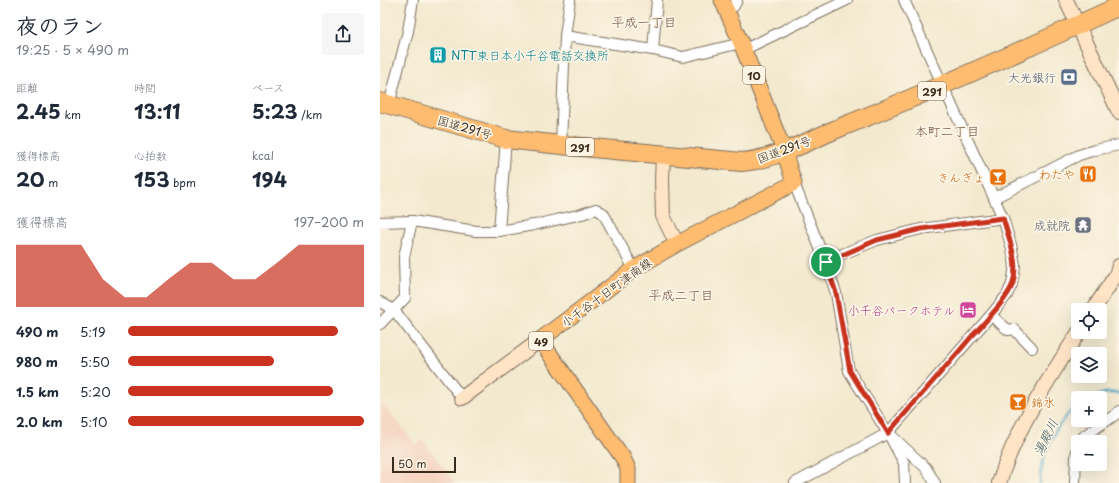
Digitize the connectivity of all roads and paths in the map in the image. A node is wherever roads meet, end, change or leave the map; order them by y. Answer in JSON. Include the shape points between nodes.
{"nodes":[{"id":1,"x":413,"y":0,"type":"edge"},
{"id":2,"x":570,"y":0,"type":"edge"},
{"id":3,"x":657,"y":0,"type":"edge"},
{"id":4,"x":737,"y":0,"type":"edge"},
{"id":5,"x":847,"y":0,"type":"edge"},
{"id":6,"x":904,"y":0,"type":"edge"},
{"id":7,"x":1066,"y":0,"type":"edge"},
{"id":8,"x":724,"y":6,"type":"edge"},
{"id":9,"x":1119,"y":6,"type":"edge"},
{"id":10,"x":1078,"y":25,"type":"junction"},
{"id":11,"x":565,"y":36,"type":"junction"},
{"id":12,"x":742,"y":46,"type":"junction"},
{"id":13,"x":653,"y":50,"type":"junction"},
{"id":14,"x":943,"y":86,"type":"junction"},
{"id":15,"x":385,"y":104,"type":"edge"},
{"id":16,"x":1119,"y":112,"type":"edge"},
{"id":17,"x":506,"y":139,"type":"junction"},
{"id":18,"x":561,"y":146,"type":"junction"},
{"id":19,"x":1119,"y":146,"type":"edge"},
{"id":20,"x":784,"y":151,"type":"junction"},
{"id":21,"x":663,"y":155,"type":"junction"},
{"id":22,"x":794,"y":183,"type":"junction"},
{"id":23,"x":994,"y":198,"type":"junction"},
{"id":24,"x":1003,"y":218,"type":"junction"},
{"id":25,"x":412,"y":221,"type":"junction"},
{"id":26,"x":380,"y":222,"type":"edge"},
{"id":27,"x":499,"y":231,"type":"junction"},
{"id":28,"x":677,"y":244,"type":"junction"},
{"id":29,"x":826,"y":262,"type":"junction"},
{"id":30,"x":1119,"y":266,"type":"edge"},
{"id":31,"x":634,"y":269,"type":"junction"},
{"id":32,"x":380,"y":302,"type":"edge"},
{"id":33,"x":1098,"y":303,"type":"edge"},
{"id":34,"x":394,"y":310,"type":"junction"},
{"id":35,"x":991,"y":315,"type":"junction"},
{"id":36,"x":380,"y":324,"type":"edge"},
{"id":37,"x":1075,"y":339,"type":"edge"},
{"id":38,"x":540,"y":340,"type":"junction"},
{"id":39,"x":1032,"y":348,"type":"dead end"},
{"id":40,"x":462,"y":398,"type":"joint"},
{"id":41,"x":1119,"y":411,"type":"edge"},
{"id":42,"x":888,"y":433,"type":"junction"},
{"id":43,"x":1085,"y":435,"type":"edge"},
{"id":44,"x":1075,"y":471,"type":"edge"},
{"id":45,"x":628,"y":483,"type":"edge"},
{"id":46,"x":795,"y":483,"type":"edge"},
{"id":47,"x":905,"y":483,"type":"edge"},
{"id":48,"x":936,"y":483,"type":"edge"},
{"id":49,"x":999,"y":483,"type":"edge"},
{"id":50,"x":1075,"y":483,"type":"edge"}],
"edges":[{"from":1,"to":15,"type":"street","via":[[408,31]]},
{"from":2,"to":11,"type":"street"},
{"from":3,"to":13,"type":"street"},
{"from":4,"to":8,"type":"street","via":[[734,6]]},
{"from":5,"to":12,"type":"street"},
{"from":6,"to":14,"type":"street"},
{"from":7,"to":10,"type":"street"},
{"from":8,"to":12,"type":"main road","number":"10"},
{"from":9,"to":10,"type":"highway","name":"国道291号","number":"291"},
{"from":10,"to":14,"type":"highway","name":"国道291号","number":"291"},
{"from":10,"to":16,"type":"street"},
{"from":11,"to":13,"type":"street"},
{"from":11,"to":18,"type":"street"},
{"from":12,"to":13,"type":"street","via":[[683,58]]},
{"from":12,"to":20,"type":"main road","number":"10"},
{"from":14,"to":20,"type":"highway","name":"国道291号","number":"291"},
{"from":14,"to":23,"type":"street"},
{"from":15,"to":17,"type":"highway","name":"国道291号","number":"291"},
{"from":17,"to":18,"type":"highway","name":"国道291号","number":"291"},
{"from":17,"to":27,"type":"street"},
{"from":18,"to":21,"type":"highway","name":"国道291号","number":"291"},
{"from":19,"to":23,"type":"street","via":[[1079,155]]},
{"from":20,"to":21,"type":"highway","name":"国道291号","number":"291","via":[[742,162]]},
{"from":20,"to":22,"type":"main road"},
{"from":21,"to":28,"type":"street","via":[[663,216]]},
{"from":22,"to":28,"type":"main road","name":"小千谷十日町津南線","number":"49"},
{"from":22,"to":29,"type":"street"},
{"from":23,"to":24,"type":"street"},
{"from":24,"to":29,"type":"street","via":[[921,229],[877,240]]},
{"from":24,"to":35,"type":"street","via":[[1015,265],[1007,295]]},
{"from":25,"to":26,"type":"street"},
{"from":25,"to":27,"type":"street","via":[[476,231]]},
{"from":25,"to":34,"type":"street","via":[[404,257],[405,298]]},
{"from":27,"to":31,"type":"street","via":[[596,209],[603,213]]},
{"from":28,"to":31,"type":"main road","name":"小千谷十日町津南線","number":"49"},
{"from":29,"to":42,"type":"street","via":[[836,293],[850,371]]},
{"from":30,"to":33,"type":"street"},
{"from":31,"to":38,"type":"main road","name":"小千谷十日町津南線","number":"49"},
{"from":32,"to":34,"type":"street"},
{"from":34,"to":36,"type":"street"},
{"from":34,"to":40,"type":"street"},
{"from":35,"to":39,"type":"street","via":[[1008,330],[1014,329]]},
{"from":35,"to":42,"type":"street"},
{"from":37,"to":49,"type":"street","via":[[1014,443]]},
{"from":38,"to":40,"type":"street"},
{"from":38,"to":45,"type":"main road","number":"49","via":[[623,458],[628,469]]},
{"from":41,"to":43,"type":"street"},
{"from":42,"to":46,"type":"street"},
{"from":42,"to":47,"type":"street","via":[[904,463]]},
{"from":42,"to":48,"type":"street","via":[[926,468]]},
{"from":44,"to":50,"type":"street"}]}
